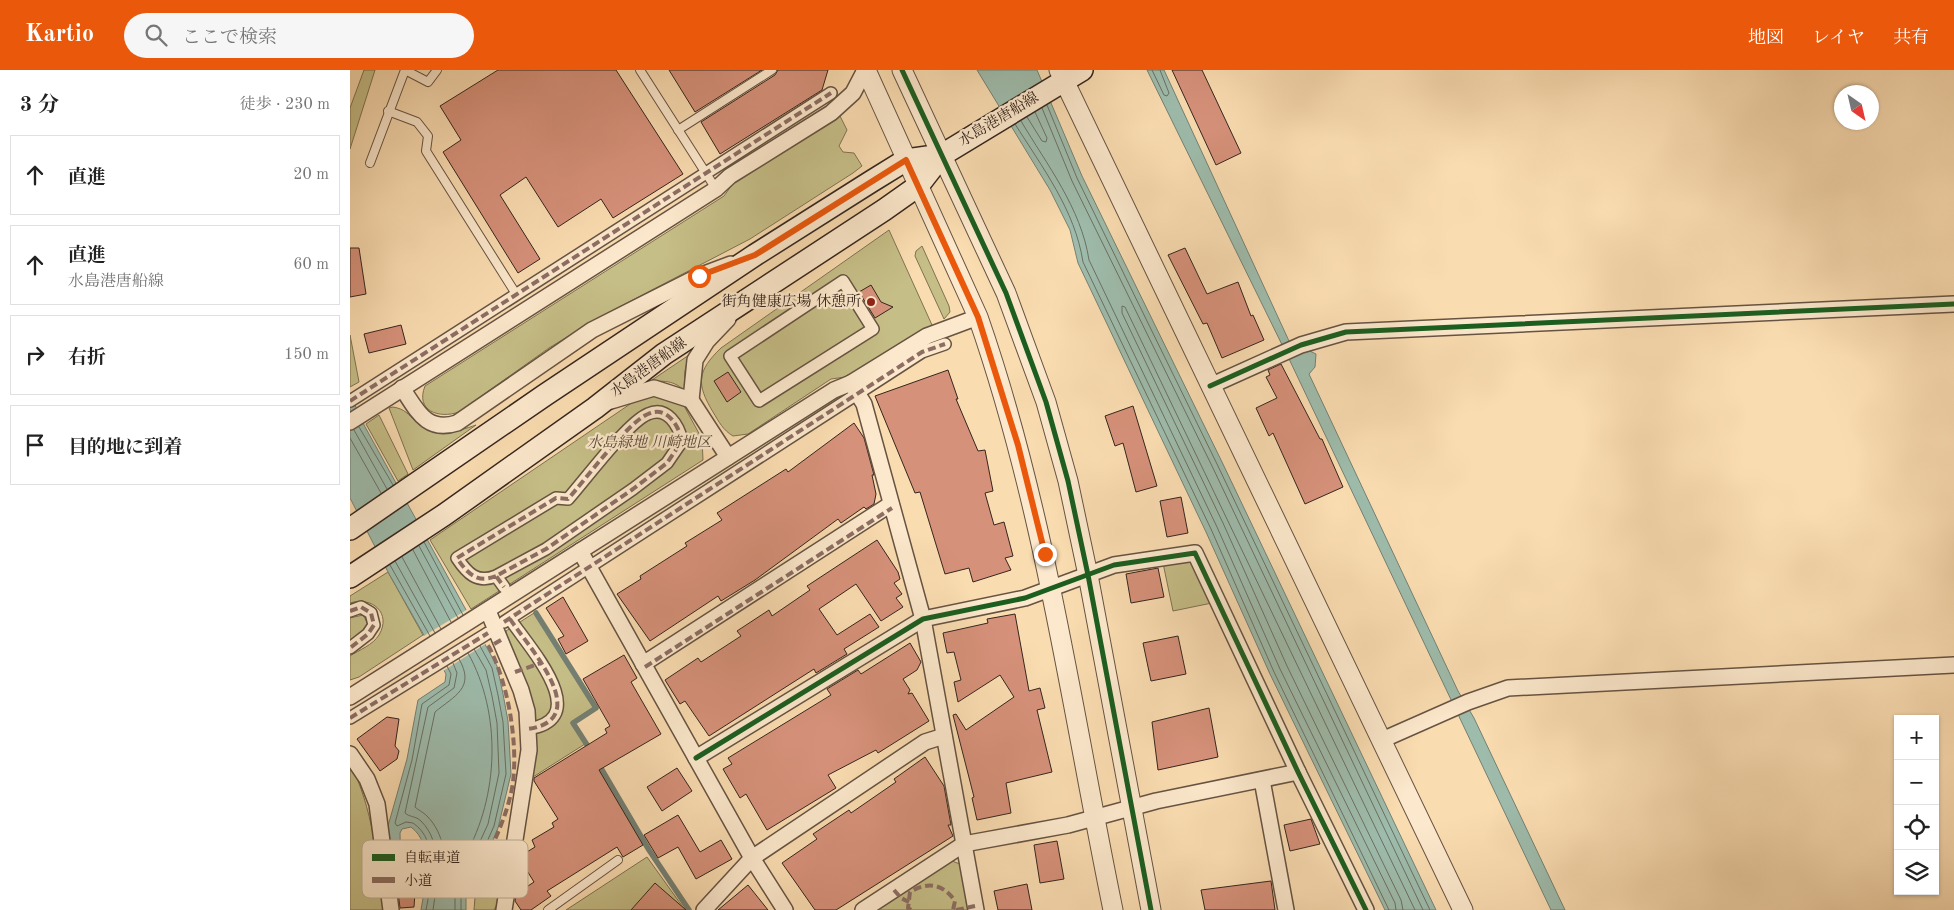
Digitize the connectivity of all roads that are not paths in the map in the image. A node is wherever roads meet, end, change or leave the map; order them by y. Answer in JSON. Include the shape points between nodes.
{"nodes":[{"id":1,"x":405,"y":70,"type":"edge"},
{"id":2,"x":436,"y":70,"type":"edge"},
{"id":3,"x":640,"y":70,"type":"edge"},
{"id":4,"x":772,"y":70,"type":"edge"},
{"id":5,"x":866,"y":70,"type":"edge"},
{"id":6,"x":902,"y":70,"type":"edge"},
{"id":7,"x":1064,"y":77,"type":"edge"},
{"id":8,"x":831,"y":93,"type":"dead end"},
{"id":9,"x":388,"y":111,"type":"junction"},
{"id":10,"x":678,"y":130,"type":"junction"},
{"id":11,"x":942,"y":155,"type":"junction"},
{"id":12,"x":906,"y":160,"type":"junction"},
{"id":13,"x":370,"y":163,"type":"dead end"},
{"id":14,"x":706,"y":173,"type":"junction"},
{"id":15,"x":918,"y":186,"type":"junction"},
{"id":16,"x":716,"y":189,"type":"junction"},
{"id":17,"x":755,"y":255,"type":"junction"},
{"id":18,"x":516,"y":294,"type":"junction"},
{"id":19,"x":745,"y":302,"type":"junction"},
{"id":20,"x":1954,"y":304,"type":"edge"},
{"id":21,"x":978,"y":317,"type":"junction"},
{"id":22,"x":873,"y":329,"type":"joint"},
{"id":23,"x":945,"y":344,"type":"dead end"},
{"id":24,"x":1210,"y":386,"type":"junction"},
{"id":25,"x":402,"y":388,"type":"junction"},
{"id":26,"x":854,"y":389,"type":"junction"},
{"id":27,"x":355,"y":398,"type":"edge"},
{"id":28,"x":692,"y":400,"type":"junction"},
{"id":29,"x":595,"y":408,"type":"junction"},
{"id":30,"x":350,"y":422,"type":"edge"},
{"id":31,"x":728,"y":457,"type":"junction"},
{"id":32,"x":892,"y":506,"type":"junction"},
{"id":33,"x":353,"y":527,"type":"edge"},
{"id":34,"x":580,"y":552,"type":"junction"},
{"id":35,"x":589,"y":567,"type":"junction"},
{"id":36,"x":1088,"y":575,"type":"junction"},
{"id":37,"x":496,"y":576,"type":"junction"},
{"id":38,"x":350,"y":577,"type":"edge"},
{"id":39,"x":504,"y":587,"type":"dead end"},
{"id":40,"x":1051,"y":589,"type":"junction"},
{"id":41,"x":350,"y":611,"type":"edge"},
{"id":42,"x":488,"y":611,"type":"junction"},
{"id":43,"x":922,"y":619,"type":"junction"},
{"id":44,"x":483,"y":635,"type":"dead end"},
{"id":45,"x":350,"y":648,"type":"edge"},
{"id":46,"x":644,"y":665,"type":"junction"},
{"id":47,"x":1954,"y":665,"type":"edge"},
{"id":48,"x":350,"y":697,"type":"edge"},
{"id":49,"x":350,"y":718,"type":"edge"},
{"id":50,"x":528,"y":729,"type":"junction"},
{"id":51,"x":944,"y":736,"type":"junction"},
{"id":52,"x":1382,"y":740,"type":"junction"},
{"id":53,"x":350,"y":754,"type":"edge"},
{"id":54,"x":696,"y":758,"type":"junction"},
{"id":55,"x":1298,"y":772,"type":"junction"},
{"id":56,"x":1262,"y":780,"type":"junction"},
{"id":57,"x":1132,"y":807,"type":"junction"},
{"id":58,"x":1094,"y":818,"type":"junction"},
{"id":59,"x":382,"y":840,"type":"edge"},
{"id":60,"x":515,"y":840,"type":"edge"},
{"id":61,"x":964,"y":844,"type":"junction"},
{"id":62,"x":752,"y":858,"type":"junction"},
{"id":63,"x":618,"y":860,"type":"dead end"},
{"id":64,"x":548,"y":910,"type":"edge"},
{"id":65,"x":704,"y":910,"type":"edge"},
{"id":66,"x":785,"y":910,"type":"edge"},
{"id":67,"x":863,"y":910,"type":"edge"},
{"id":68,"x":976,"y":910,"type":"edge"},
{"id":69,"x":1113,"y":910,"type":"edge"},
{"id":70,"x":1151,"y":910,"type":"edge"},
{"id":71,"x":1286,"y":910,"type":"edge"},
{"id":72,"x":1366,"y":910,"type":"edge"},
{"id":73,"x":1463,"y":910,"type":"edge"}],
"edges":[{"from":1,"to":2,"type":"lane","via":[[428,82]]},
{"from":1,"to":9,"type":"lane"},
{"from":3,"to":10,"type":"lane"},
{"from":4,"to":10,"type":"lane"},
{"from":5,"to":12,"type":"street"},
{"from":5,"to":16,"type":"street","via":[[853,93],[831,113],[730,176]]},
{"from":6,"to":11,"type":"street"},
{"from":7,"to":11,"type":"main road","name":"水島港唐船線"},
{"from":7,"to":24,"type":"street"},
{"from":8,"to":14,"type":"street"},
{"from":9,"to":13,"type":"lane"},
{"from":9,"to":18,"type":"lane","via":[[417,122],[428,136],[426,151]]},
{"from":10,"to":14,"type":"lane"},
{"from":11,"to":12,"type":"main road","name":"水島港唐船線"},
{"from":11,"to":15,"type":"main road","name":"水島港唐船線"},
{"from":11,"to":36,"type":"street","via":[[1023,335],[1065,472]]},
{"from":12,"to":15,"type":"street"},
{"from":12,"to":17,"type":"main road","name":"水島港唐船線"},
{"from":14,"to":16,"type":"lane"},
{"from":14,"to":18,"type":"street"},
{"from":15,"to":19,"type":"main road","name":"水島港唐船線"},
{"from":15,"to":21,"type":"street"},
{"from":16,"to":25,"type":"street"},
{"from":17,"to":25,"type":"street","via":[[699,276],[592,330],[457,423],[445,427],[429,423]]},
{"from":17,"to":33,"type":"main road","name":"水島港唐船線"},
{"from":18,"to":27,"type":"street"},
{"from":19,"to":28,"type":"street","via":[[707,341],[695,360]]},
{"from":19,"to":29,"type":"main road","name":"水島港唐船線","via":[[664,354]]},
{"from":20,"to":24,"type":"street","via":[[1346,332],[1301,345]]},
{"from":21,"to":26,"type":"street","via":[[927,336]]},
{"from":21,"to":40,"type":"street","via":[[1031,495]]},
{"from":22,"to":22,"type":"street","via":[[759,401],[730,356],[843,281]]},
{"from":23,"to":26,"type":"street","via":[[922,352]]},
{"from":24,"to":52,"type":"street"},
{"from":25,"to":30,"type":"street"},
{"from":26,"to":31,"type":"street","via":[[834,390]]},
{"from":26,"to":32,"type":"street","via":[[864,404]]},
{"from":26,"to":35,"type":"street"},
{"from":28,"to":29,"type":"street","via":[[654,388]]},
{"from":28,"to":31,"type":"street"},
{"from":29,"to":38,"type":"main road","name":"水島港唐船線"},
{"from":31,"to":34,"type":"street"},
{"from":32,"to":43,"type":"street"},
{"from":32,"to":46,"type":"street"},
{"from":34,"to":35,"type":"street"},
{"from":34,"to":42,"type":"street"},
{"from":35,"to":46,"type":"street"},
{"from":35,"to":50,"type":"street","via":[[507,621],[547,671],[556,692],[558,703],[554,716],[541,727]]},
{"from":36,"to":40,"type":"street"},
{"from":36,"to":55,"type":"street","via":[[1114,566],[1196,553]]},
{"from":36,"to":57,"type":"street"},
{"from":37,"to":37,"type":"street","via":[[546,549],[667,463],[682,441],[674,421],[663,414],[649,413],[630,426],[568,499],[556,498],[457,558],[476,578],[488,580]]},
{"from":37,"to":39,"type":"street"},
{"from":40,"to":43,"type":"street","via":[[1025,598]]},
{"from":40,"to":58,"type":"street"},
{"from":41,"to":45,"type":"street","via":[[361,607],[371,613],[374,625]]},
{"from":42,"to":48,"type":"street"},
{"from":42,"to":50,"type":"street","via":[[518,681],[527,711]]},
{"from":43,"to":51,"type":"street"},
{"from":43,"to":54,"type":"street"},
{"from":44,"to":49,"type":"street"},
{"from":46,"to":54,"type":"street"},
{"from":47,"to":52,"type":"street","via":[[1508,688]]},
{"from":50,"to":60,"type":"street","via":[[530,750]]},
{"from":51,"to":61,"type":"street"},
{"from":51,"to":62,"type":"street","via":[[924,742]]},
{"from":52,"to":73,"type":"street"},
{"from":53,"to":59,"type":"street","via":[[367,779],[377,804]]},
{"from":54,"to":62,"type":"street"},
{"from":55,"to":56,"type":"street"},
{"from":55,"to":72,"type":"street"},
{"from":56,"to":57,"type":"street"},
{"from":56,"to":71,"type":"street"},
{"from":57,"to":58,"type":"street"},
{"from":57,"to":70,"type":"street"},
{"from":58,"to":61,"type":"street"},
{"from":58,"to":69,"type":"street"},
{"from":61,"to":67,"type":"street"},
{"from":61,"to":68,"type":"street"},
{"from":62,"to":65,"type":"street"},
{"from":62,"to":66,"type":"street"},
{"from":63,"to":64,"type":"lane"}]}
